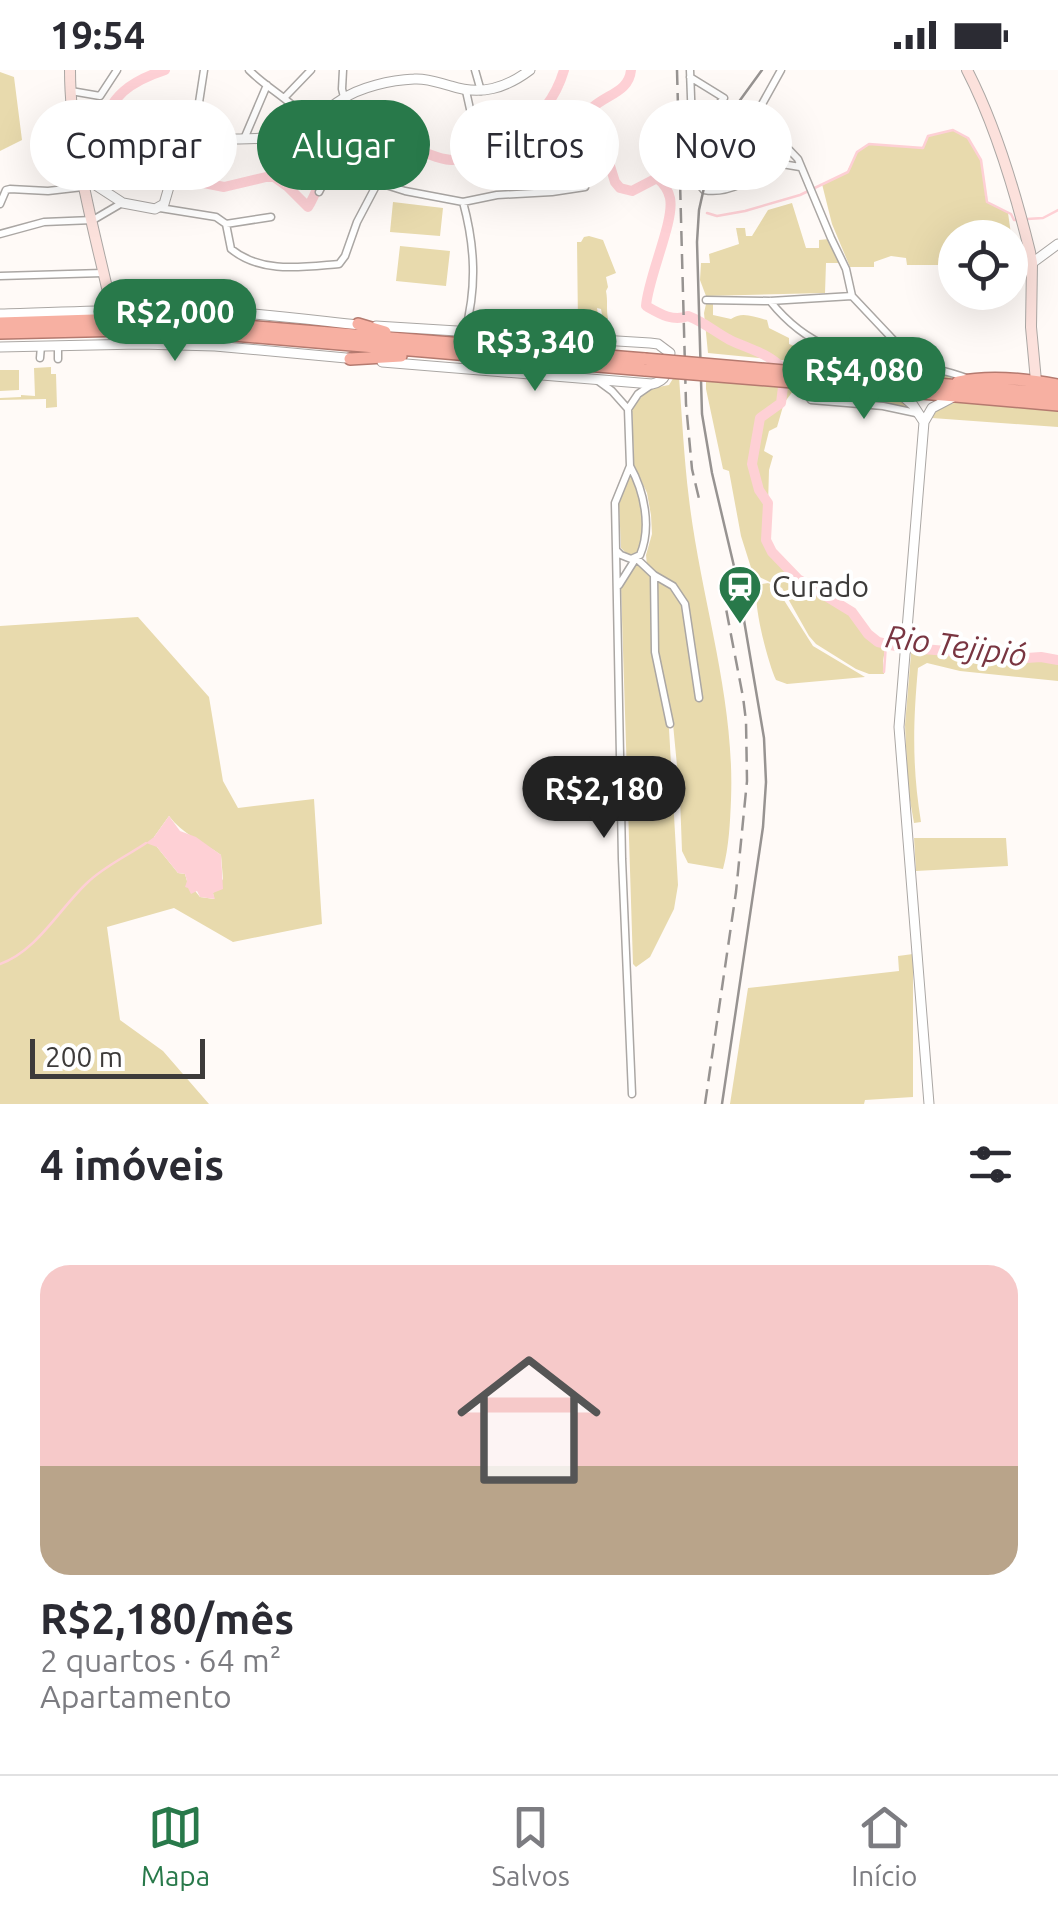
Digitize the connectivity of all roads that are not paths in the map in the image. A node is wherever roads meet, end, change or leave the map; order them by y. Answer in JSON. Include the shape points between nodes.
{"nodes":[{"id":1,"x":70,"y":70,"type":"edge"},
{"id":2,"x":117,"y":70,"type":"edge"},
{"id":3,"x":204,"y":70,"type":"edge"},
{"id":4,"x":249,"y":70,"type":"edge"},
{"id":5,"x":311,"y":70,"type":"edge"},
{"id":6,"x":342,"y":70,"type":"edge"},
{"id":7,"x":476,"y":70,"type":"edge"},
{"id":8,"x":530,"y":70,"type":"edge"},
{"id":9,"x":780,"y":70,"type":"edge"},
{"id":10,"x":966,"y":70,"type":"edge"},
{"id":11,"x":690,"y":73,"type":"edge"},
{"id":12,"x":410,"y":74,"type":"edge"},
{"id":13,"x":267,"y":85,"type":"junction"},
{"id":14,"x":70,"y":91,"type":"junction"},
{"id":15,"x":466,"y":91,"type":"junction"},
{"id":16,"x":481,"y":92,"type":"junction"},
{"id":17,"x":286,"y":97,"type":"junction"},
{"id":18,"x":344,"y":98,"type":"junction"},
{"id":19,"x":71,"y":100,"type":"edge"},
{"id":20,"x":200,"y":100,"type":"edge"},
{"id":21,"x":289,"y":100,"type":"edge"},
{"id":22,"x":341,"y":100,"type":"edge"},
{"id":23,"x":468,"y":100,"type":"edge"},
{"id":24,"x":722,"y":100,"type":"edge"},
{"id":25,"x":257,"y":137,"type":"edge"},
{"id":26,"x":237,"y":139,"type":"edge"},
{"id":27,"x":244,"y":139,"type":"junction"},
{"id":28,"x":801,"y":167,"type":"junction"},
{"id":29,"x":52,"y":190,"type":"edge"},
{"id":30,"x":86,"y":190,"type":"edge"},
{"id":31,"x":99,"y":190,"type":"edge"},
{"id":32,"x":168,"y":190,"type":"edge"},
{"id":33,"x":374,"y":190,"type":"edge"},
{"id":34,"x":402,"y":190,"type":"edge"},
{"id":35,"x":566,"y":190,"type":"edge"},
{"id":36,"x":463,"y":202,"type":"junction"},
{"id":37,"x":123,"y":203,"type":"junction"},
{"id":38,"x":0,"y":204,"type":"edge"},
{"id":39,"x":160,"y":208,"type":"junction"},
{"id":40,"x":271,"y":216,"type":"dead end"},
{"id":41,"x":92,"y":220,"type":"junction"},
{"id":42,"x":226,"y":224,"type":"junction"},
{"id":43,"x":0,"y":234,"type":"edge"},
{"id":44,"x":1058,"y":244,"type":"edge"},
{"id":45,"x":1032,"y":264,"type":"junction"},
{"id":46,"x":103,"y":273,"type":"junction"},
{"id":47,"x":0,"y":276,"type":"edge"},
{"id":48,"x":852,"y":296,"type":"junction"},
{"id":49,"x":706,"y":300,"type":"dead end"},
{"id":50,"x":770,"y":302,"type":"junction"},
{"id":51,"x":112,"y":310,"type":"junction"},
{"id":52,"x":0,"y":314,"type":"edge"},
{"id":53,"x":0,"y":323,"type":"edge"},
{"id":54,"x":358,"y":324,"type":"junction"},
{"id":55,"x":0,"y":333,"type":"edge"},
{"id":56,"x":465,"y":333,"type":"junction"},
{"id":57,"x":408,"y":338,"type":"junction"},
{"id":58,"x":40,"y":346,"type":"junction"},
{"id":59,"x":58,"y":346,"type":"junction"},
{"id":60,"x":0,"y":347,"type":"edge"},
{"id":61,"x":831,"y":350,"type":"junction"},
{"id":62,"x":440,"y":354,"type":"junction"},
{"id":63,"x":40,"y":358,"type":"dead end"},
{"id":64,"x":58,"y":358,"type":"dead end"},
{"id":65,"x":350,"y":358,"type":"junction"},
{"id":66,"x":645,"y":364,"type":"junction"},
{"id":67,"x":918,"y":366,"type":"junction"},
{"id":68,"x":596,"y":380,"type":"junction"},
{"id":69,"x":829,"y":380,"type":"junction"},
{"id":70,"x":970,"y":380,"type":"junction"},
{"id":71,"x":1036,"y":381,"type":"junction"},
{"id":72,"x":652,"y":384,"type":"junction"},
{"id":73,"x":945,"y":385,"type":"junction"},
{"id":74,"x":1058,"y":385,"type":"edge"},
{"id":75,"x":898,"y":392,"type":"junction"},
{"id":76,"x":1058,"y":394,"type":"edge"},
{"id":77,"x":956,"y":396,"type":"junction"},
{"id":78,"x":1058,"y":405,"type":"edge"},
{"id":79,"x":628,"y":409,"type":"junction"},
{"id":80,"x":922,"y":418,"type":"junction"},
{"id":81,"x":630,"y":466,"type":"junction"},
{"id":82,"x":616,"y":550,"type":"junction"},
{"id":83,"x":636,"y":558,"type":"junction"},
{"id":84,"x":654,"y":575,"type":"junction"},
{"id":85,"x":618,"y":586,"type":"junction"},
{"id":86,"x":699,"y":698,"type":"dead end"},
{"id":87,"x":670,"y":724,"type":"dead end"},
{"id":88,"x":632,"y":1094,"type":"dead end"},
{"id":89,"x":929,"y":1104,"type":"edge"}],
"edges":[{"from":1,"to":14,"type":"main road"},
{"from":2,"to":14,"type":"street","via":[[104,94]]},
{"from":3,"to":20,"type":"street"},
{"from":4,"to":13,"type":"street"},
{"from":5,"to":17,"type":"street"},
{"from":6,"to":18,"type":"street"},
{"from":7,"to":16,"type":"street"},
{"from":8,"to":16,"type":"street"},
{"from":9,"to":28,"type":"street","via":[[758,118]]},
{"from":10,"to":45,"type":"main road","via":[[987,114]]},
{"from":11,"to":24,"type":"street"},
{"from":11,"to":28,"type":"street","via":[[694,178],[704,190],[746,182],[776,164]]},
{"from":12,"to":15,"type":"street"},
{"from":12,"to":18,"type":"street"},
{"from":13,"to":17,"type":"street"},
{"from":13,"to":27,"type":"street"},
{"from":14,"to":19,"type":"main road"},
{"from":15,"to":16,"type":"street"},
{"from":15,"to":23,"type":"street"},
{"from":17,"to":21,"type":"street"},
{"from":18,"to":22,"type":"street"},
{"from":25,"to":27,"type":"street"},
{"from":26,"to":27,"type":"street"},
{"from":28,"to":48,"type":"street"},
{"from":29,"to":38,"type":"street","via":[[6,190]]},
{"from":30,"to":41,"type":"main road"},
{"from":31,"to":37,"type":"street"},
{"from":32,"to":39,"type":"street"},
{"from":33,"to":42,"type":"street","via":[[339,264],[278,268],[247,260],[231,250]]},
{"from":34,"to":36,"type":"street"},
{"from":35,"to":36,"type":"street"},
{"from":36,"to":56,"type":"street","via":[[474,255]]},
{"from":37,"to":39,"type":"street"},
{"from":37,"to":41,"type":"street"},
{"from":39,"to":42,"type":"street"},
{"from":40,"to":42,"type":"street"},
{"from":41,"to":43,"type":"street","via":[[44,222]]},
{"from":41,"to":46,"type":"main road"},
{"from":44,"to":45,"type":"street"},
{"from":45,"to":71,"type":"main road"},
{"from":46,"to":47,"type":"street"},
{"from":46,"to":51,"type":"main road"},
{"from":48,"to":50,"type":"street"},
{"from":48,"to":67,"type":"street"},
{"from":49,"to":50,"type":"street"},
{"from":50,"to":61,"type":"street"},
{"from":51,"to":52,"type":"street"},
{"from":51,"to":54,"type":"street"},
{"from":53,"to":57,"type":"highway","via":[[125,318]]},
{"from":54,"to":56,"type":"street"},
{"from":54,"to":57,"type":"highway"},
{"from":55,"to":62,"type":"highway","via":[[186,331]]},
{"from":56,"to":72,"type":"street","via":[[658,344],[670,353],[668,370]]},
{"from":57,"to":66,"type":"highway"},
{"from":58,"to":59,"type":"street"},
{"from":58,"to":60,"type":"street"},
{"from":58,"to":63,"type":"street"},
{"from":59,"to":64,"type":"street"},
{"from":59,"to":65,"type":"street","via":[[215,346]]},
{"from":61,"to":67,"type":"street"},
{"from":61,"to":80,"type":"street","via":[[808,374],[812,400],[883,406]]},
{"from":62,"to":65,"type":"highway"},
{"from":62,"to":66,"type":"highway"},
{"from":65,"to":68,"type":"street"},
{"from":66,"to":69,"type":"highway","bridge":true},
{"from":67,"to":70,"type":"street"},
{"from":68,"to":72,"type":"street"},
{"from":68,"to":79,"type":"street"},
{"from":69,"to":73,"type":"highway"},
{"from":69,"to":75,"type":"highway"},
{"from":70,"to":71,"type":"highway"},
{"from":70,"to":73,"type":"highway"},
{"from":71,"to":74,"type":"highway"},
{"from":72,"to":79,"type":"street"},
{"from":73,"to":76,"type":"highway"},
{"from":75,"to":77,"type":"highway"},
{"from":75,"to":80,"type":"street"},
{"from":77,"to":78,"type":"highway"},
{"from":77,"to":80,"type":"street"},
{"from":79,"to":81,"type":"street"},
{"from":80,"to":89,"type":"street","via":[[900,744]]},
{"from":81,"to":82,"type":"street","via":[[615,503]]},
{"from":81,"to":83,"type":"street","via":[[644,514],[645,542]]},
{"from":82,"to":83,"type":"street"},
{"from":82,"to":85,"type":"street"},
{"from":83,"to":84,"type":"street"},
{"from":83,"to":85,"type":"street"},
{"from":84,"to":86,"type":"street","via":[[674,586],[685,604]]},
{"from":84,"to":87,"type":"street","via":[[655,652]]},
{"from":85,"to":88,"type":"street"}]}
